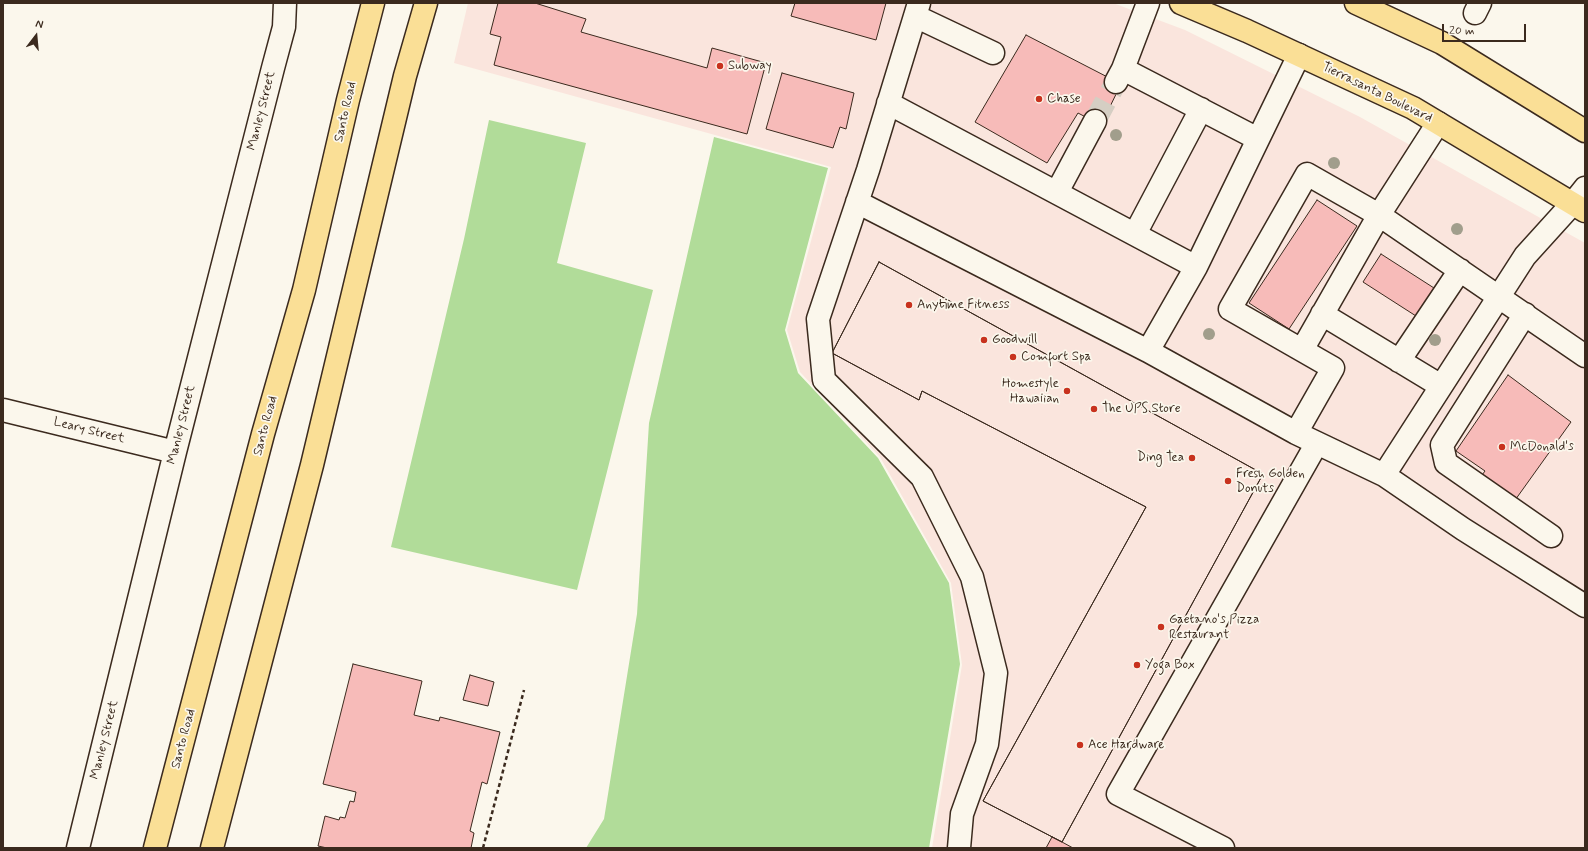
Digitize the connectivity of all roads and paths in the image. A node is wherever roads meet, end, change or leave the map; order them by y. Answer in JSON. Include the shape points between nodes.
{"nodes":[{"id":1,"x":285,"y":3,"type":"edge"},
{"id":2,"x":373,"y":3,"type":"edge"},
{"id":3,"x":426,"y":3,"type":"edge"},
{"id":4,"x":1148,"y":3,"type":"edge"},
{"id":5,"x":1181,"y":3,"type":"edge"},
{"id":6,"x":1356,"y":3,"type":"edge"},
{"id":7,"x":917,"y":9,"type":"edge"},
{"id":8,"x":993,"y":52,"type":"dead end"},
{"id":9,"x":1299,"y":55,"type":"junction"},
{"id":10,"x":888,"y":103,"type":"junction"},
{"id":11,"x":1201,"y":109,"type":"junction"},
{"id":12,"x":1095,"y":121,"type":"tunnel mouth"},
{"id":13,"x":1438,"y":123,"type":"junction"},
{"id":14,"x":1585,"y":131,"type":"edge"},
{"id":15,"x":1258,"y":139,"type":"junction"},
{"id":16,"x":1057,"y":192,"type":"junction"},
{"id":17,"x":1581,"y":201,"type":"edge"},
{"id":18,"x":857,"y":202,"type":"junction"},
{"id":19,"x":1379,"y":215,"type":"junction"},
{"id":20,"x":1135,"y":234,"type":"junction"},
{"id":21,"x":1196,"y":267,"type":"junction"},
{"id":22,"x":1460,"y":270,"type":"junction"},
{"id":23,"x":1499,"y":296,"type":"junction"},
{"id":24,"x":1322,"y":314,"type":"junction"},
{"id":25,"x":1524,"y":314,"type":"junction"},
{"id":26,"x":1302,"y":350,"type":"junction"},
{"id":27,"x":1148,"y":351,"type":"junction"},
{"id":28,"x":1585,"y":356,"type":"edge"},
{"id":29,"x":1399,"y":361,"type":"junction"},
{"id":30,"x":1441,"y":386,"type":"junction"},
{"id":31,"x":3,"y":410,"type":"edge"},
{"id":32,"x":1296,"y":433,"type":"junction"},
{"id":33,"x":1317,"y":443,"type":"junction"},
{"id":34,"x":175,"y":452,"type":"junction"},
{"id":35,"x":1384,"y":475,"type":"junction"},
{"id":36,"x":1551,"y":536,"type":"dead end"},
{"id":37,"x":1585,"y":606,"type":"edge"},
{"id":38,"x":524,"y":690,"type":"dead end"},
{"id":39,"x":78,"y":848,"type":"edge"},
{"id":40,"x":155,"y":848,"type":"edge"},
{"id":41,"x":212,"y":848,"type":"edge"},
{"id":42,"x":483,"y":848,"type":"edge"},
{"id":43,"x":959,"y":848,"type":"edge"},
{"id":44,"x":1223,"y":848,"type":"edge"}],
"edges":[{"from":1,"to":34,"type":"street","name":"Manley Street","via":[[284,28]]},
{"from":2,"to":40,"type":"main road","name":"Santo Road","via":[[304,290],[263,434]]},
{"from":3,"to":41,"type":"main road","via":[[405,76],[312,465]]},
{"from":4,"to":11,"type":"street","via":[[1120,75]]},
{"from":5,"to":9,"type":"main road","name":"Tierrasanta Boulevard"},
{"from":6,"to":14,"type":"main road","via":[[1442,43]]},
{"from":7,"to":8,"type":"street"},
{"from":7,"to":10,"type":"street"},
{"from":9,"to":13,"type":"main road","name":"Tierrasanta Boulevard","via":[[1413,108]]},
{"from":9,"to":15,"type":"street"},
{"from":10,"to":16,"type":"street"},
{"from":10,"to":18,"type":"street"},
{"from":11,"to":15,"type":"street"},
{"from":11,"to":20,"type":"street"},
{"from":12,"to":16,"type":"street"},
{"from":13,"to":17,"type":"main road","name":"Tierrasanta Boulevard"},
{"from":13,"to":19,"type":"street"},
{"from":15,"to":21,"type":"street"},
{"from":16,"to":20,"type":"street"},
{"from":17,"to":23,"type":"street","via":[[1525,256]]},
{"from":18,"to":27,"type":"street"},
{"from":18,"to":43,"type":"street","via":[[818,319],[824,380],[922,477],[972,577],[996,673],[987,744],[962,814]]},
{"from":19,"to":22,"type":"street"},
{"from":19,"to":24,"type":"street"},
{"from":19,"to":26,"type":"street","via":[[1307,174],[1295,194],[1230,309]]},
{"from":20,"to":21,"type":"street"},
{"from":21,"to":27,"type":"street"},
{"from":22,"to":23,"type":"street"},
{"from":22,"to":29,"type":"street"},
{"from":23,"to":25,"type":"street"},
{"from":23,"to":30,"type":"street"},
{"from":24,"to":26,"type":"street"},
{"from":24,"to":29,"type":"street"},
{"from":25,"to":28,"type":"street"},
{"from":25,"to":36,"type":"street","via":[[1442,445],[1446,463]]},
{"from":26,"to":32,"type":"street","via":[[1333,368]]},
{"from":27,"to":32,"type":"street"},
{"from":29,"to":30,"type":"street"},
{"from":30,"to":35,"type":"street"},
{"from":31,"to":34,"type":"street","name":"Leary Street"},
{"from":32,"to":33,"type":"street"},
{"from":33,"to":35,"type":"street"},
{"from":33,"to":44,"type":"street","via":[[1118,794]]},
{"from":34,"to":39,"type":"street","name":"Manley Street"},
{"from":35,"to":37,"type":"street","via":[[1463,529]]},
{"from":38,"to":42,"type":"path"}]}
